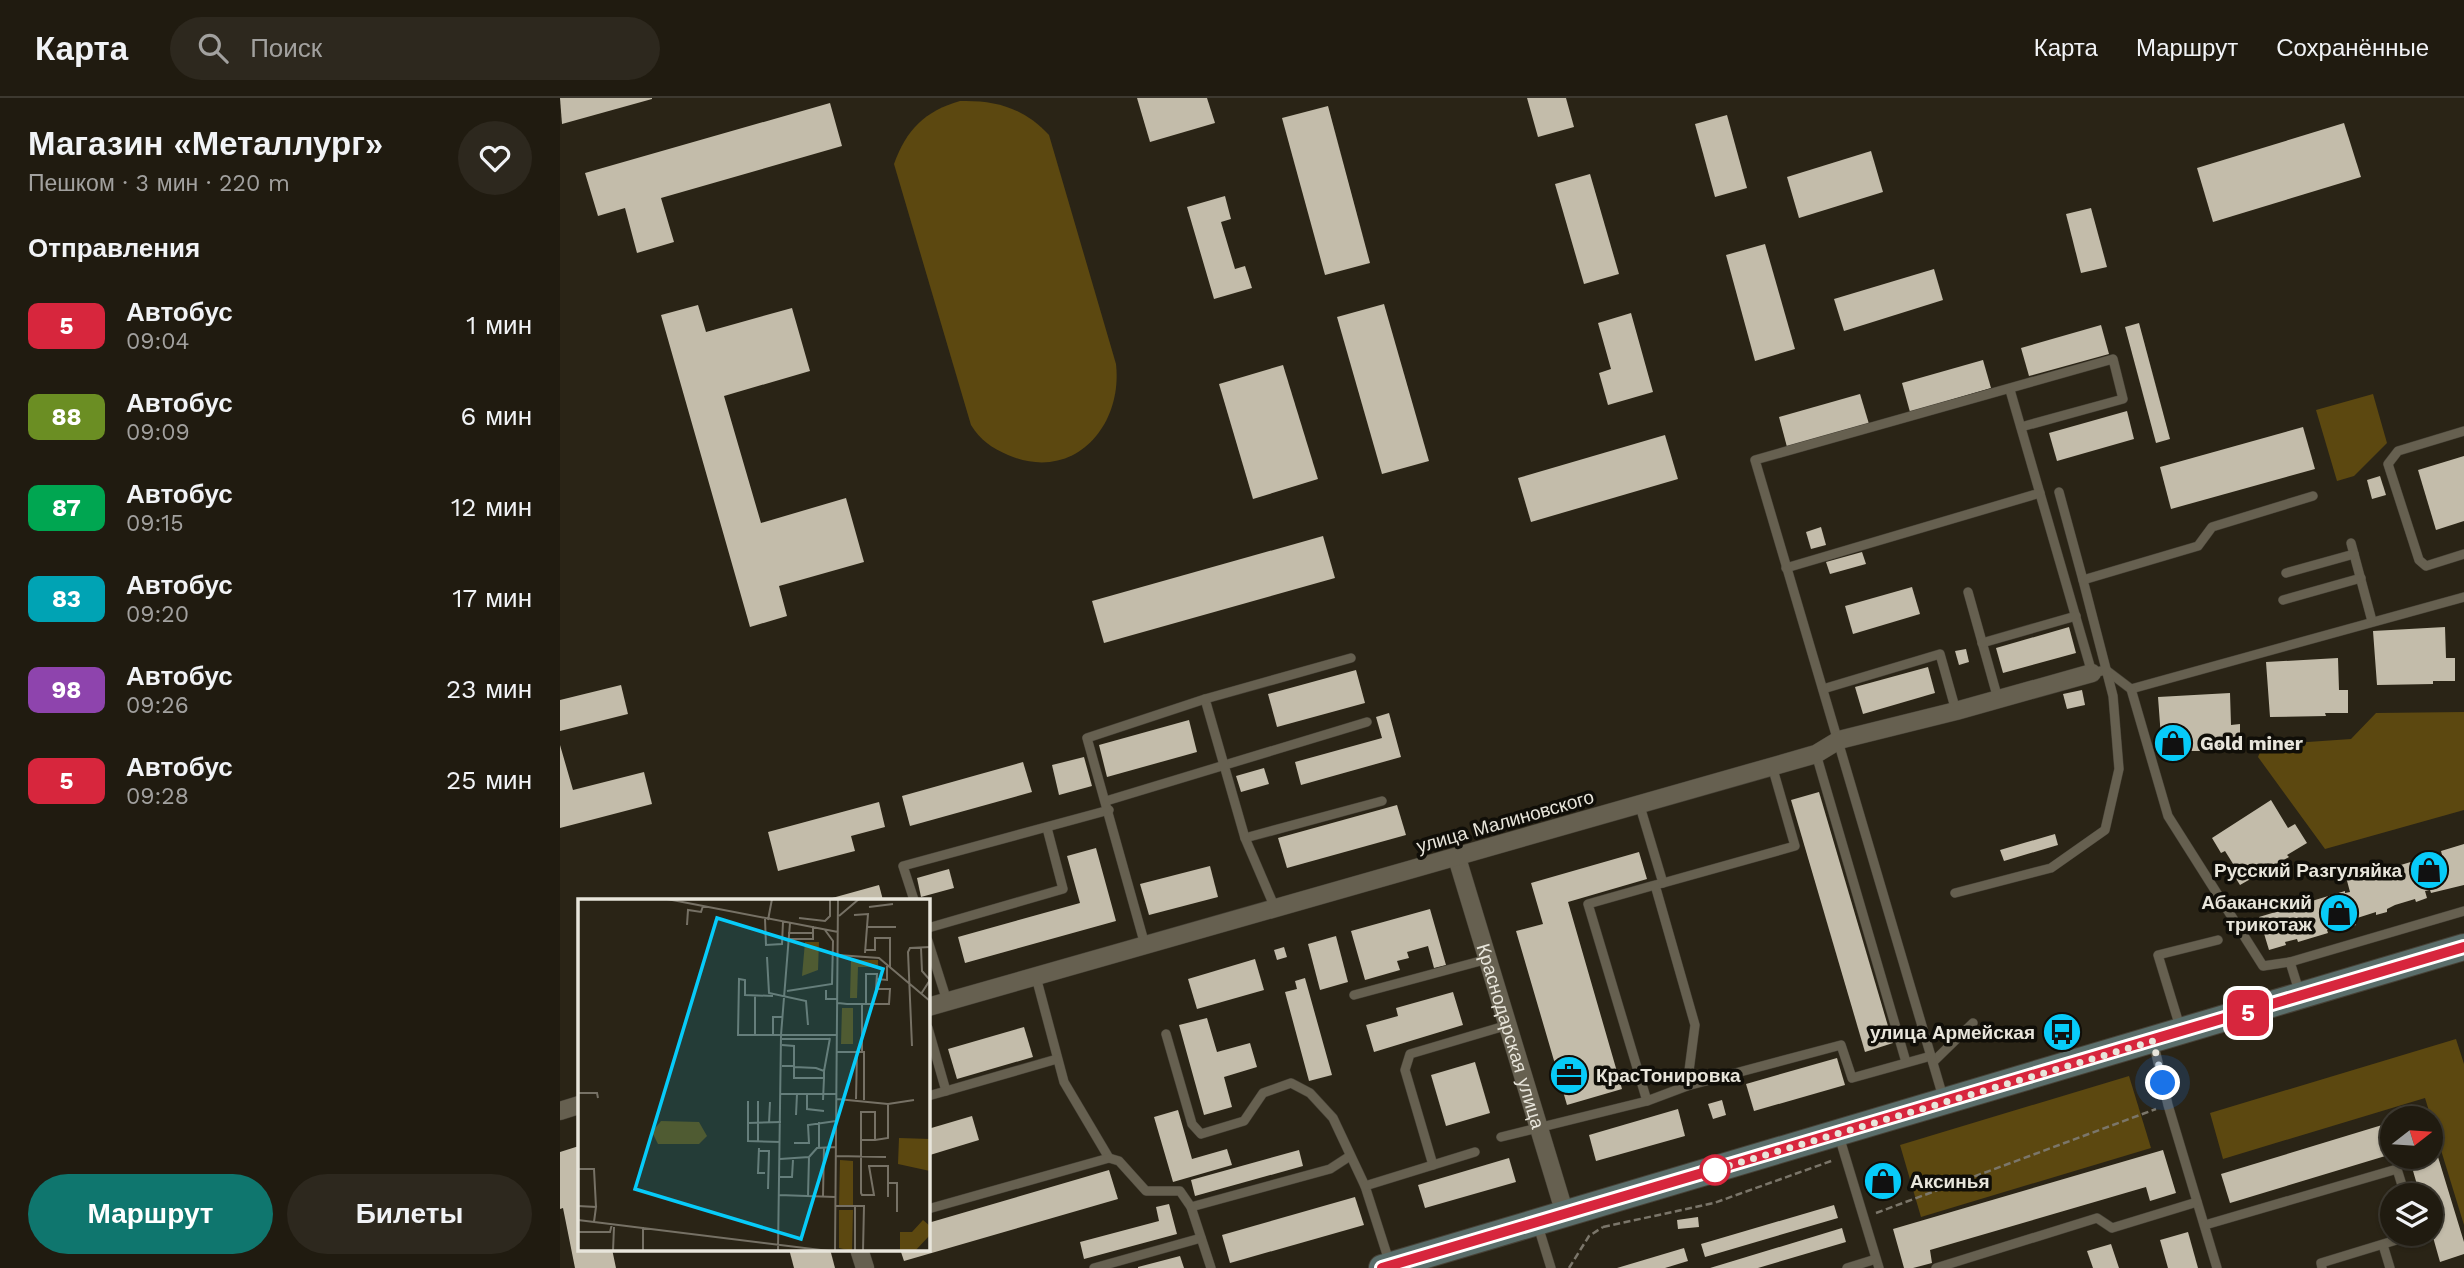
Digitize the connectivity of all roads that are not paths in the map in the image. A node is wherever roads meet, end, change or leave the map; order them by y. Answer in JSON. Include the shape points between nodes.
{"nodes":[{"id":1,"x":2010,"y":390,"type":"junction"},
{"id":2,"x":2021,"y":427,"type":"junction"},
{"id":3,"x":2464,"y":430,"type":"edge"},
{"id":4,"x":2059,"y":492,"type":"dead end"},
{"id":5,"x":2040,"y":493,"type":"junction"},
{"id":6,"x":2313,"y":496,"type":"dead end"},
{"id":7,"x":2351,"y":543,"type":"dead end"},
{"id":8,"x":2354,"y":554,"type":"junction"},
{"id":9,"x":2464,"y":555,"type":"edge"},
{"id":10,"x":1786,"y":568,"type":"junction"},
{"id":11,"x":2286,"y":573,"type":"dead end"},
{"id":12,"x":2361,"y":578,"type":"junction"},
{"id":13,"x":2083,"y":580,"type":"junction"},
{"id":14,"x":1968,"y":592,"type":"dead end"},
{"id":15,"x":2464,"y":597,"type":"edge"},
{"id":16,"x":2283,"y":600,"type":"dead end"},
{"id":17,"x":2076,"y":617,"type":"junction"},
{"id":18,"x":2372,"y":621,"type":"junction"},
{"id":19,"x":1982,"y":643,"type":"junction"},
{"id":20,"x":1351,"y":658,"type":"dead end"},
{"id":21,"x":2099,"y":672,"type":"junction"},
{"id":22,"x":1823,"y":689,"type":"junction"},
{"id":23,"x":2131,"y":689,"type":"junction"},
{"id":24,"x":1205,"y":699,"type":"junction"},
{"id":25,"x":1998,"y":699,"type":"junction"},
{"id":26,"x":1956,"y":711,"type":"junction"},
{"id":27,"x":1367,"y":722,"type":"dead end"},
{"id":28,"x":1839,"y":740,"type":"junction"},
{"id":29,"x":1816,"y":754,"type":"junction"},
{"id":30,"x":1225,"y":766,"type":"junction"},
{"id":31,"x":1772,"y":766,"type":"junction"},
{"id":32,"x":1382,"y":801,"type":"dead end"},
{"id":33,"x":1639,"y":803,"type":"junction"},
{"id":34,"x":1107,"y":806,"type":"junction"},
{"id":35,"x":1047,"y":828,"type":"junction"},
{"id":36,"x":1245,"y":838,"type":"junction"},
{"id":37,"x":1457,"y":858,"type":"junction"},
{"id":38,"x":1659,"y":884,"type":"junction"},
{"id":39,"x":1955,"y":892,"type":"dead end"},
{"id":40,"x":913,"y":899,"type":"edge"},
{"id":41,"x":1275,"y":908,"type":"junction"},
{"id":42,"x":2464,"y":911,"type":"edge"},
{"id":43,"x":929,"y":928,"type":"edge"},
{"id":44,"x":2218,"y":940,"type":"dead end"},
{"id":45,"x":929,"y":944,"type":"edge"},
{"id":46,"x":1145,"y":945,"type":"junction"},
{"id":47,"x":2464,"y":947,"type":"edge"},
{"id":48,"x":1488,"y":959,"type":"junction"},
{"id":49,"x":2290,"y":962,"type":"junction"},
{"id":50,"x":1036,"y":976,"type":"junction"},
{"id":51,"x":1354,"y":995,"type":"dead end"},
{"id":52,"x":2301,"y":997,"type":"junction"},
{"id":53,"x":947,"y":1001,"type":"junction"},
{"id":54,"x":929,"y":1007,"type":"edge"},
{"id":55,"x":1973,"y":1023,"type":"dead end"},
{"id":56,"x":1508,"y":1025,"type":"junction"},
{"id":57,"x":929,"y":1032,"type":"edge"},
{"id":58,"x":2182,"y":1032,"type":"junction"},
{"id":59,"x":1166,"y":1034,"type":"dead end"},
{"id":60,"x":2153,"y":1041,"type":"junction"},
{"id":61,"x":1057,"y":1059,"type":"junction"},
{"id":62,"x":1932,"y":1059,"type":"junction"},
{"id":63,"x":1906,"y":1062,"type":"junction"},
{"id":64,"x":1686,"y":1086,"type":"junction"},
{"id":65,"x":946,"y":1091,"type":"junction"},
{"id":66,"x":929,"y":1096,"type":"edge"},
{"id":67,"x":1647,"y":1101,"type":"junction"},
{"id":68,"x":1945,"y":1102,"type":"junction"},
{"id":69,"x":578,"y":1105,"type":"edge"},
{"id":70,"x":560,"y":1111,"type":"edge"},
{"id":71,"x":1539,"y":1128,"type":"junction"},
{"id":72,"x":1501,"y":1137,"type":"dead end"},
{"id":73,"x":1842,"y":1145,"type":"junction"},
{"id":74,"x":1475,"y":1152,"type":"dead end"},
{"id":75,"x":1350,"y":1156,"type":"junction"},
{"id":76,"x":1109,"y":1158,"type":"junction"},
{"id":77,"x":1433,"y":1165,"type":"junction"},
{"id":78,"x":2401,"y":1183,"type":"edge"},
{"id":79,"x":1365,"y":1186,"type":"junction"},
{"id":80,"x":2197,"y":1202,"type":"junction"},
{"id":81,"x":1191,"y":1207,"type":"junction"},
{"id":82,"x":929,"y":1209,"type":"edge"},
{"id":83,"x":1565,"y":1214,"type":"junction"},
{"id":84,"x":1537,"y":1222,"type":"junction"},
{"id":85,"x":2205,"y":1225,"type":"junction"},
{"id":86,"x":1201,"y":1238,"type":"junction"},
{"id":87,"x":2380,"y":1246,"type":"edge"},
{"id":88,"x":2383,"y":1246,"type":"edge"},
{"id":89,"x":859,"y":1250,"type":"edge"},
{"id":90,"x":1877,"y":1264,"type":"edge"},
{"id":91,"x":1386,"y":1267,"type":"edge"},
{"id":92,"x":865,"y":1268,"type":"edge"},
{"id":93,"x":1094,"y":1268,"type":"edge"},
{"id":94,"x":1211,"y":1268,"type":"edge"},
{"id":95,"x":1551,"y":1268,"type":"edge"},
{"id":96,"x":1847,"y":1268,"type":"edge"},
{"id":97,"x":1936,"y":1268,"type":"edge"},
{"id":98,"x":2217,"y":1268,"type":"edge"},
{"id":99,"x":2322,"y":1268,"type":"edge"},
{"id":100,"x":2390,"y":1268,"type":"edge"}],
"edges":[{"from":1,"to":2,"type":"lane"},
{"from":1,"to":2,"type":"lane","via":[[2113,359],[2123,398]]},
{"from":1,"to":10,"type":"lane","via":[[1755,460]]},
{"from":2,"to":5,"type":"lane"},
{"from":3,"to":9,"type":"lane","via":[[2398,451],[2388,464],[2418,560],[2426,566]]},
{"from":4,"to":13,"type":"lane"},
{"from":5,"to":10,"type":"lane"},
{"from":5,"to":17,"type":"lane"},
{"from":6,"to":13,"type":"lane","via":[[2212,527],[2198,546]]},
{"from":7,"to":8,"type":"lane"},
{"from":8,"to":11,"type":"lane"},
{"from":8,"to":12,"type":"lane"},
{"from":10,"to":22,"type":"lane"},
{"from":12,"to":16,"type":"lane"},
{"from":12,"to":18,"type":"lane"},
{"from":13,"to":21,"type":"lane"},
{"from":14,"to":19,"type":"lane"},
{"from":15,"to":18,"type":"lane"},
{"from":17,"to":19,"type":"lane"},
{"from":17,"to":21,"type":"lane"},
{"from":18,"to":23,"type":"lane"},
{"from":19,"to":25,"type":"lane"},
{"from":20,"to":24,"type":"lane"},
{"from":21,"to":23,"type":"lane"},
{"from":21,"to":25,"type":"street","name":"улица Малиновского"},
{"from":21,"to":39,"type":"lane","via":[[2113,696],[2119,769],[2105,830],[2051,868]]},
{"from":22,"to":26,"type":"lane","via":[[1940,654]]},
{"from":22,"to":28,"type":"lane"},
{"from":23,"to":49,"type":"lane","via":[[2168,816],[2263,966]]},
{"from":24,"to":30,"type":"lane"},
{"from":24,"to":34,"type":"lane","via":[[1087,738]]},
{"from":25,"to":26,"type":"street","name":"улица Малиновского"},
{"from":26,"to":28,"type":"street","name":"улица Малиновского"},
{"from":27,"to":30,"type":"lane"},
{"from":28,"to":29,"type":"street","name":"улица Малиновского"},
{"from":28,"to":62,"type":"lane"},
{"from":29,"to":31,"type":"street","name":"улица Малиновского"},
{"from":29,"to":63,"type":"lane"},
{"from":30,"to":34,"type":"lane"},
{"from":30,"to":36,"type":"lane"},
{"from":31,"to":33,"type":"street","name":"улица Малиновского"},
{"from":31,"to":38,"type":"lane","via":[[1795,846]]},
{"from":32,"to":36,"type":"lane"},
{"from":33,"to":37,"type":"street","name":"улица Малиновского"},
{"from":33,"to":38,"type":"lane"},
{"from":34,"to":35,"type":"lane"},
{"from":34,"to":46,"type":"lane"},
{"from":35,"to":40,"type":"lane","via":[[903,866]]},
{"from":35,"to":43,"type":"lane","via":[[1063,888]]},
{"from":36,"to":41,"type":"lane"},
{"from":37,"to":41,"type":"street","name":"улица Малиновского"},
{"from":37,"to":48,"type":"street","name":"Краснодарская улица"},
{"from":38,"to":64,"type":"lane","via":[[1695,1025]]},
{"from":38,"to":67,"type":"lane","via":[[1588,904]]},
{"from":41,"to":46,"type":"street","name":"улица Малиновского"},
{"from":42,"to":49,"type":"lane"},
{"from":44,"to":58,"type":"lane","via":[[2158,955]]},
{"from":45,"to":53,"type":"lane"},
{"from":46,"to":50,"type":"street","name":"улица Малиновского"},
{"from":47,"to":52,"type":"main road"},
{"from":48,"to":51,"type":"lane"},
{"from":48,"to":56,"type":"street","name":"Краснодарская улица"},
{"from":49,"to":52,"type":"lane"},
{"from":50,"to":53,"type":"street","name":"улица Малиновского"},
{"from":50,"to":61,"type":"lane"},
{"from":52,"to":58,"type":"main road"},
{"from":53,"to":54,"type":"street","name":"улица Малиновского"},
{"from":55,"to":62,"type":"lane"},
{"from":56,"to":71,"type":"street","name":"Краснодарская улица"},
{"from":56,"to":77,"type":"lane","via":[[1410,1054],[1405,1070]]},
{"from":57,"to":65,"type":"lane"},
{"from":58,"to":60,"type":"main road"},
{"from":59,"to":75,"type":"lane","via":[[1192,1124],[1201,1134],[1244,1121],[1263,1093],[1291,1083],[1310,1093],[1333,1118]]},
{"from":60,"to":68,"type":"main road"},
{"from":60,"to":80,"type":"lane"},
{"from":61,"to":65,"type":"lane"},
{"from":61,"to":76,"type":"lane","via":[[1064,1082]]},
{"from":62,"to":63,"type":"lane"},
{"from":62,"to":68,"type":"lane"},
{"from":63,"to":64,"type":"lane","via":[[1852,1078],[1841,1045]]},
{"from":64,"to":67,"type":"lane"},
{"from":65,"to":66,"type":"lane"},
{"from":67,"to":71,"type":"lane"},
{"from":68,"to":73,"type":"main road"},
{"from":69,"to":70,"type":"street"},
{"from":71,"to":72,"type":"lane"},
{"from":71,"to":83,"type":"street","name":"Краснодарская улица"},
{"from":73,"to":83,"type":"main road"},
{"from":73,"to":90,"type":"lane"},
{"from":74,"to":77,"type":"lane"},
{"from":75,"to":79,"type":"lane"},
{"from":75,"to":81,"type":"lane","via":[[1330,1169]]},
{"from":76,"to":81,"type":"lane","via":[[1119,1161],[1146,1191],[1180,1191]]},
{"from":76,"to":82,"type":"lane"},
{"from":77,"to":79,"type":"lane"},
{"from":78,"to":85,"type":"lane","via":[[2397,1169]]},
{"from":79,"to":91,"type":"lane"},
{"from":80,"to":85,"type":"lane"},
{"from":80,"to":97,"type":"lane","via":[[2112,1228],[2096,1218]]},
{"from":81,"to":86,"type":"lane"},
{"from":83,"to":84,"type":"main road"},
{"from":84,"to":91,"type":"main road"},
{"from":84,"to":95,"type":"lane"},
{"from":85,"to":98,"type":"lane"},
{"from":86,"to":93,"type":"lane"},
{"from":86,"to":94,"type":"lane"},
{"from":87,"to":99,"type":"lane","via":[[2320,1263]]},
{"from":88,"to":100,"type":"lane"},
{"from":89,"to":92,"type":"street"},
{"from":90,"to":96,"type":"lane"}]}
